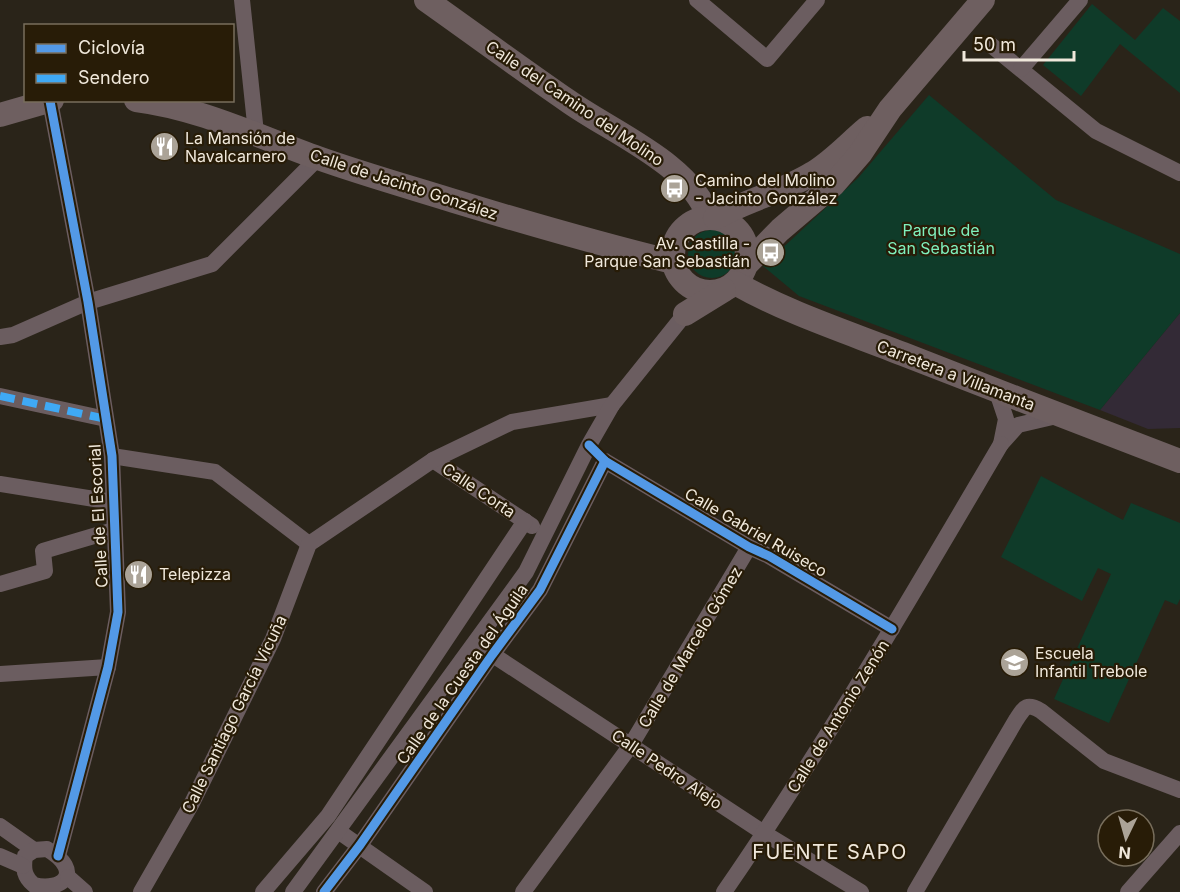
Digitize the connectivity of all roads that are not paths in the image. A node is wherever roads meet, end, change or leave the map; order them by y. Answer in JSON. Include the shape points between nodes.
{"nodes":[{"id":1,"x":242,"y":0,"type":"edge"},
{"id":2,"x":426,"y":0,"type":"edge"},
{"id":3,"x":697,"y":0,"type":"edge"},
{"id":4,"x":817,"y":0,"type":"edge"},
{"id":5,"x":983,"y":0,"type":"edge"},
{"id":6,"x":1080,"y":0,"type":"edge"},
{"id":7,"x":991,"y":45,"type":"dead end"},
{"id":8,"x":1021,"y":69,"type":"junction"},
{"id":9,"x":47,"y":102,"type":"edge"},
{"id":10,"x":51,"y":102,"type":"edge"},
{"id":11,"x":150,"y":102,"type":"edge"},
{"id":12,"x":890,"y":109,"type":"junction"},
{"id":13,"x":0,"y":115,"type":"edge"},
{"id":14,"x":256,"y":133,"type":"junction"},
{"id":15,"x":318,"y":158,"type":"junction"},
{"id":16,"x":1180,"y":173,"type":"edge"},
{"id":17,"x":712,"y":218,"type":"junction"},
{"id":18,"x":674,"y":262,"type":"junction"},
{"id":19,"x":735,"y":279,"type":"junction"},
{"id":20,"x":686,"y":284,"type":"junction"},
{"id":21,"x":88,"y":302,"type":"junction"},
{"id":22,"x":685,"y":314,"type":"junction"},
{"id":23,"x":0,"y":337,"type":"edge"},
{"id":24,"x":997,"y":392,"type":"junction"},
{"id":25,"x":0,"y":396,"type":"edge"},
{"id":26,"x":612,"y":405,"type":"junction"},
{"id":27,"x":1061,"y":415,"type":"junction"},
{"id":28,"x":106,"y":418,"type":"junction"},
{"id":29,"x":1001,"y":444,"type":"junction"},
{"id":30,"x":112,"y":456,"type":"junction"},
{"id":31,"x":433,"y":460,"type":"junction"},
{"id":32,"x":605,"y":461,"type":"joint"},
{"id":33,"x":1180,"y":461,"type":"edge"},
{"id":34,"x":0,"y":484,"type":"edge"},
{"id":35,"x":113,"y":502,"type":"junction"},
{"id":36,"x":525,"y":521,"type":"junction"},
{"id":37,"x":114,"y":530,"type":"junction"},
{"id":38,"x":544,"y":533,"type":"junction"},
{"id":39,"x":309,"y":544,"type":"junction"},
{"id":40,"x":749,"y":547,"type":"junction"},
{"id":41,"x":0,"y":584,"type":"edge"},
{"id":42,"x":892,"y":629,"type":"junction"},
{"id":43,"x":475,"y":643,"type":"junction"},
{"id":44,"x":492,"y":655,"type":"junction"},
{"id":45,"x":435,"y":658,"type":"junction"},
{"id":46,"x":108,"y":667,"type":"junction"},
{"id":47,"x":454,"y":672,"type":"junction"},
{"id":48,"x":0,"y":674,"type":"edge"},
{"id":49,"x":401,"y":709,"type":"junction"},
{"id":50,"x":419,"y":721,"type":"junction"},
{"id":51,"x":631,"y":745,"type":"junction"},
{"id":52,"x":354,"y":777,"type":"junction"},
{"id":53,"x":370,"y":789,"type":"junction"},
{"id":54,"x":1180,"y":790,"type":"edge"},
{"id":55,"x":0,"y":826,"type":"edge"},
{"id":56,"x":338,"y":831,"type":"junction"},
{"id":57,"x":1180,"y":832,"type":"edge"},
{"id":58,"x":764,"y":833,"type":"junction"},
{"id":59,"x":360,"y":845,"type":"junction"},
{"id":60,"x":34,"y":850,"type":"junction"},
{"id":61,"x":0,"y":856,"type":"edge"},
{"id":62,"x":58,"y":856,"type":"junction"},
{"id":63,"x":23,"y":866,"type":"junction"},
{"id":64,"x":68,"y":877,"type":"junction"},
{"id":65,"x":266,"y":891,"type":"edge"},
{"id":66,"x":55,"y":892,"type":"edge"},
{"id":67,"x":85,"y":892,"type":"edge"},
{"id":68,"x":141,"y":892,"type":"edge"},
{"id":69,"x":293,"y":892,"type":"edge"},
{"id":70,"x":324,"y":892,"type":"edge"},
{"id":71,"x":425,"y":892,"type":"edge"},
{"id":72,"x":524,"y":892,"type":"edge"},
{"id":73,"x":724,"y":892,"type":"edge"},
{"id":74,"x":861,"y":892,"type":"edge"},
{"id":75,"x":915,"y":892,"type":"edge"},
{"id":76,"x":1128,"y":892,"type":"edge"}],
"edges":[{"from":1,"to":14,"type":"street"},
{"from":2,"to":17,"type":"street","name":"Calle del Camino del Molino","via":[[570,103],[663,162],[695,190]]},
{"from":3,"to":4,"type":"street","via":[[767,59]]},
{"from":5,"to":12,"type":"street"},
{"from":6,"to":8,"type":"street"},
{"from":7,"to":8,"type":"street"},
{"from":8,"to":16,"type":"street","via":[[1096,131]]},
{"from":9,"to":13,"type":"street"},
{"from":10,"to":21,"type":"street","name":"Calle de El Escorial"},
{"from":11,"to":14,"type":"street","name":"Calle de Jacinto González"},
{"from":12,"to":17,"type":"street","via":[[814,173]]},
{"from":12,"to":19,"type":"street","name":"Calle de la Cuesta del Águila","via":[[834,184],[780,230]]},
{"from":14,"to":15,"type":"street","name":"Calle de Jacinto González"},
{"from":15,"to":18,"type":"street","name":"Calle de Jacinto González","via":[[565,234]]},
{"from":15,"to":21,"type":"street","via":[[212,264]]},
{"from":17,"to":18,"type":"street","via":[[699,219],[682,230],[673,248]]},
{"from":17,"to":19,"type":"street","via":[[727,222],[744,239],[748,251]]},
{"from":18,"to":20,"type":"street"},
{"from":19,"to":20,"type":"street","via":[[711,292]]},
{"from":19,"to":22,"type":"street","name":"Calle de la Cuesta del Águila"},
{"from":19,"to":24,"type":"street","name":"Carretera a Villamanta","via":[[770,301]]},
{"from":20,"to":22,"type":"street"},
{"from":21,"to":23,"type":"street"},
{"from":21,"to":28,"type":"street","name":"Calle de El Escorial"},
{"from":22,"to":26,"type":"street","name":"Calle de la Cuesta del Águila"},
{"from":24,"to":27,"type":"street","name":"Carretera a Villamanta"},
{"from":24,"to":29,"type":"street","name":"Calle de Antonio Zenón","via":[[1006,419]]},
{"from":25,"to":28,"type":"street"},
{"from":26,"to":31,"type":"street","via":[[512,422]]},
{"from":26,"to":38,"type":"street","name":"Calle de la Cuesta del Águila"},
{"from":27,"to":29,"type":"street","name":"Calle de Antonio Zenón","via":[[1018,426]]},
{"from":27,"to":33,"type":"street","name":"Carretera a Villamanta"},
{"from":28,"to":30,"type":"street","name":"Calle de El Escorial"},
{"from":29,"to":42,"type":"street","name":"Calle de Antonio Zenón"},
{"from":30,"to":35,"type":"street","name":"Calle de El Escorial"},
{"from":30,"to":39,"type":"street","via":[[215,472]]},
{"from":31,"to":36,"type":"street","name":"Calle Corta"},
{"from":31,"to":39,"type":"street"},
{"from":32,"to":40,"type":"street","name":"Calle Gabriel Ruiseco"},
{"from":32,"to":44,"type":"street","name":"Calle de la Cuesta del Águila","via":[[540,590]]},
{"from":34,"to":35,"type":"street"},
{"from":35,"to":37,"type":"street","name":"Calle de El Escorial"},
{"from":36,"to":38,"type":"street"},
{"from":36,"to":45,"type":"street","name":"Calle de la Cuesta del Águila"},
{"from":37,"to":41,"type":"street","via":[[43,551],[45,571]]},
{"from":37,"to":46,"type":"street","name":"Calle de El Escorial","via":[[117,612]]},
{"from":38,"to":43,"type":"street","name":"Calle de la Cuesta del Águila","via":[[526,572]]},
{"from":39,"to":68,"type":"street","name":"Calle Santiago García Vicuña","via":[[273,639],[192,803]]},
{"from":40,"to":42,"type":"street","name":"Calle Gabriel Ruiseco"},
{"from":40,"to":51,"type":"street","name":"Calle de Marcelo Gómez"},
{"from":42,"to":58,"type":"street","name":"Calle de Antonio Zenón"},
{"from":43,"to":44,"type":"street","name":"Calle Pedro Alejo"},
{"from":43,"to":47,"type":"street","name":"Calle de la Cuesta del Águila"},
{"from":44,"to":51,"type":"street","name":"Calle Pedro Alejo"},
{"from":44,"to":59,"type":"street","name":"Calle de la Cuesta del Águila"},
{"from":45,"to":47,"type":"street","name":"Calle de la Cuesta del Águila"},
{"from":45,"to":49,"type":"street","name":"Calle de la Cuesta del Águila"},
{"from":46,"to":48,"type":"street"},
{"from":46,"to":62,"type":"street","name":"Calle de El Escorial"},
{"from":47,"to":50,"type":"street","name":"Calle de la Cuesta del Águila"},
{"from":49,"to":50,"type":"street","name":"Calle de la Cuesta del Águila"},
{"from":49,"to":52,"type":"street","name":"Calle de la Cuesta del Águila"},
{"from":50,"to":53,"type":"street","name":"Calle de la Cuesta del Águila"},
{"from":51,"to":58,"type":"street","name":"Calle Pedro Alejo"},
{"from":51,"to":72,"type":"street","name":"Calle de Marcelo Gómez"},
{"from":52,"to":53,"type":"street"},
{"from":52,"to":65,"type":"street","name":"Calle de la Cuesta del Águila","via":[[328,816]]},
{"from":53,"to":56,"type":"street","name":"Calle de la Cuesta del Águila"},
{"from":54,"to":75,"type":"street","via":[[1104,761],[1033,706],[1024,708]]},
{"from":55,"to":60,"type":"street"},
{"from":56,"to":59,"type":"street"},
{"from":56,"to":69,"type":"street","name":"Calle de la Cuesta del Águila"},
{"from":57,"to":76,"type":"street"},
{"from":58,"to":73,"type":"street","name":"Calle de Antonio Zenón"},
{"from":58,"to":74,"type":"street","name":"Calle Pedro Alejo"},
{"from":59,"to":70,"type":"street","name":"Calle de la Cuesta del Águila"},
{"from":59,"to":71,"type":"street"},
{"from":60,"to":62,"type":"street","via":[[47,849]]},
{"from":60,"to":63,"type":"street","via":[[24,856]]},
{"from":61,"to":63,"type":"street"},
{"from":62,"to":64,"type":"street"},
{"from":63,"to":66,"type":"street","via":[[26,879],[41,891]]},
{"from":64,"to":66,"type":"street","via":[[65,886]]},
{"from":64,"to":67,"type":"street"}]}
